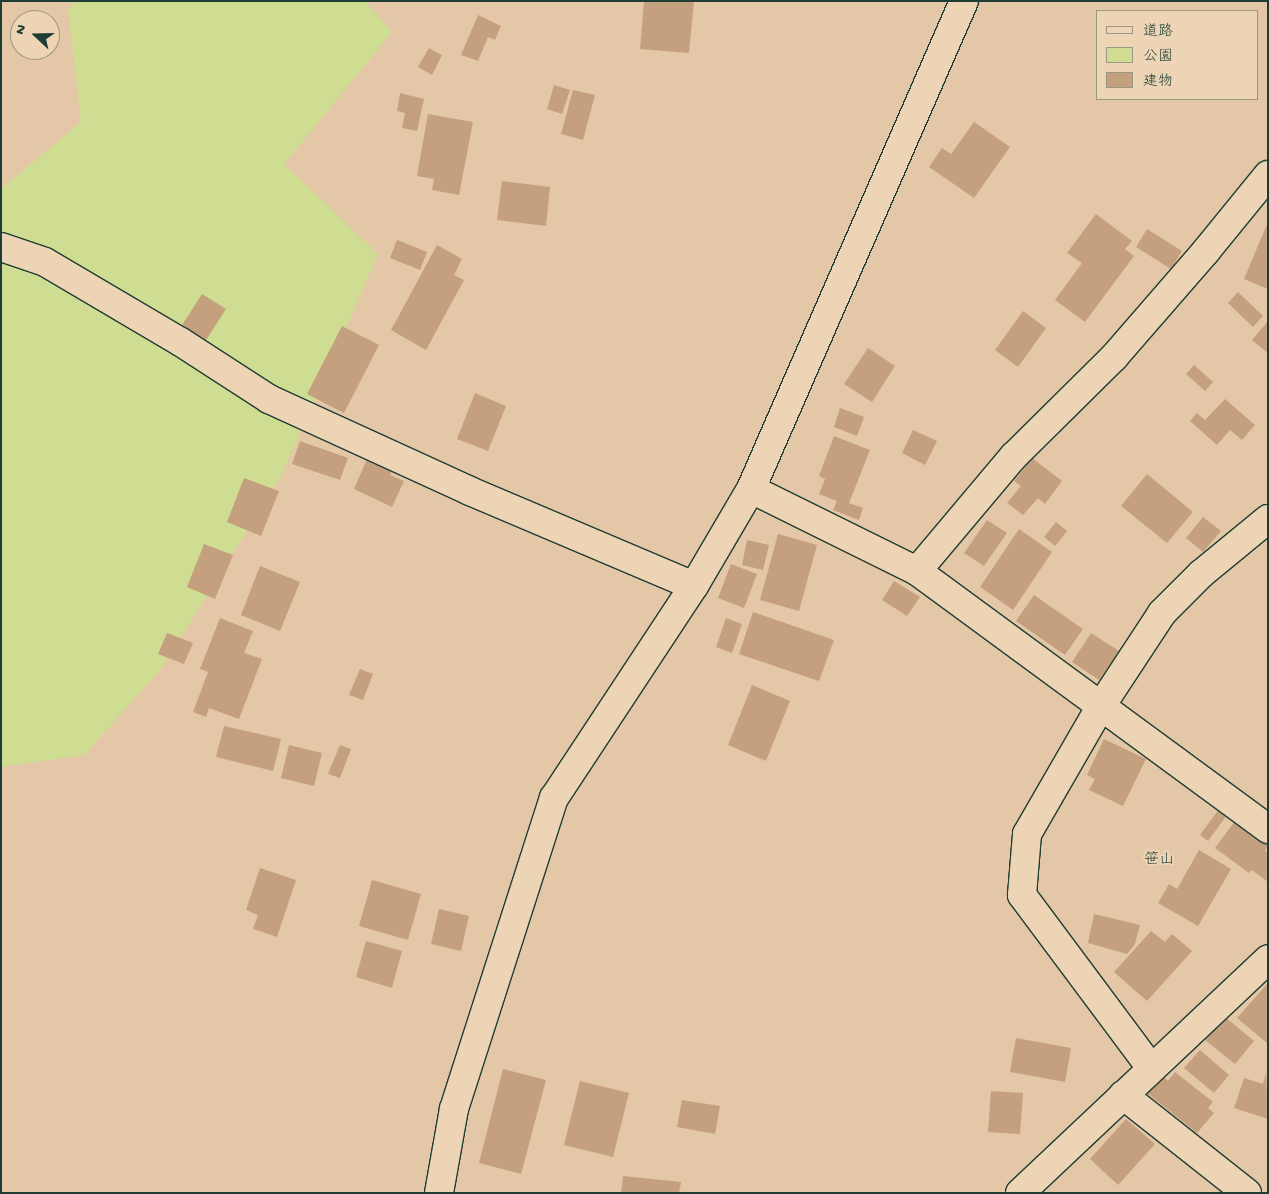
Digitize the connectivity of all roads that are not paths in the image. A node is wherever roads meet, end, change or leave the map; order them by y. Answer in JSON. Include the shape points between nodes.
{"nodes":[{"id":1,"x":964,"y":1,"type":"edge"},
{"id":2,"x":1268,"y":175,"type":"edge"},
{"id":3,"x":1,"y":247,"type":"edge"},
{"id":4,"x":751,"y":489,"type":"junction"},
{"id":5,"x":1268,"y":519,"type":"edge"},
{"id":6,"x":917,"y":571,"type":"junction"},
{"id":7,"x":694,"y":586,"type":"junction"},
{"id":8,"x":1101,"y":706,"type":"junction"},
{"id":9,"x":1268,"y":829,"type":"edge"},
{"id":10,"x":1268,"y":959,"type":"edge"},
{"id":11,"x":1151,"y":1068,"type":"junction"},
{"id":12,"x":1123,"y":1095,"type":"junction"},
{"id":13,"x":439,"y":1193,"type":"edge"},
{"id":14,"x":1020,"y":1193,"type":"edge"},
{"id":15,"x":1247,"y":1193,"type":"edge"}],
"edges":[{"from":1,"to":4,"type":"street"},
{"from":2,"to":6,"type":"street","via":[[1114,358],[1014,456]]},
{"from":3,"to":7,"type":"street","via":[[45,262],[181,342],[268,399],[470,492]]},
{"from":4,"to":6,"type":"street"},
{"from":4,"to":7,"type":"street"},
{"from":5,"to":8,"type":"street","via":[[1201,574],[1162,613]]},
{"from":6,"to":8,"type":"street"},
{"from":7,"to":13,"type":"street","via":[[554,798],[454,1109]]},
{"from":8,"to":9,"type":"street"},
{"from":8,"to":11,"type":"street","via":[[1027,834],[1022,895]]},
{"from":10,"to":11,"type":"street"},
{"from":11,"to":12,"type":"street"},
{"from":12,"to":14,"type":"street"},
{"from":12,"to":15,"type":"street"}]}
